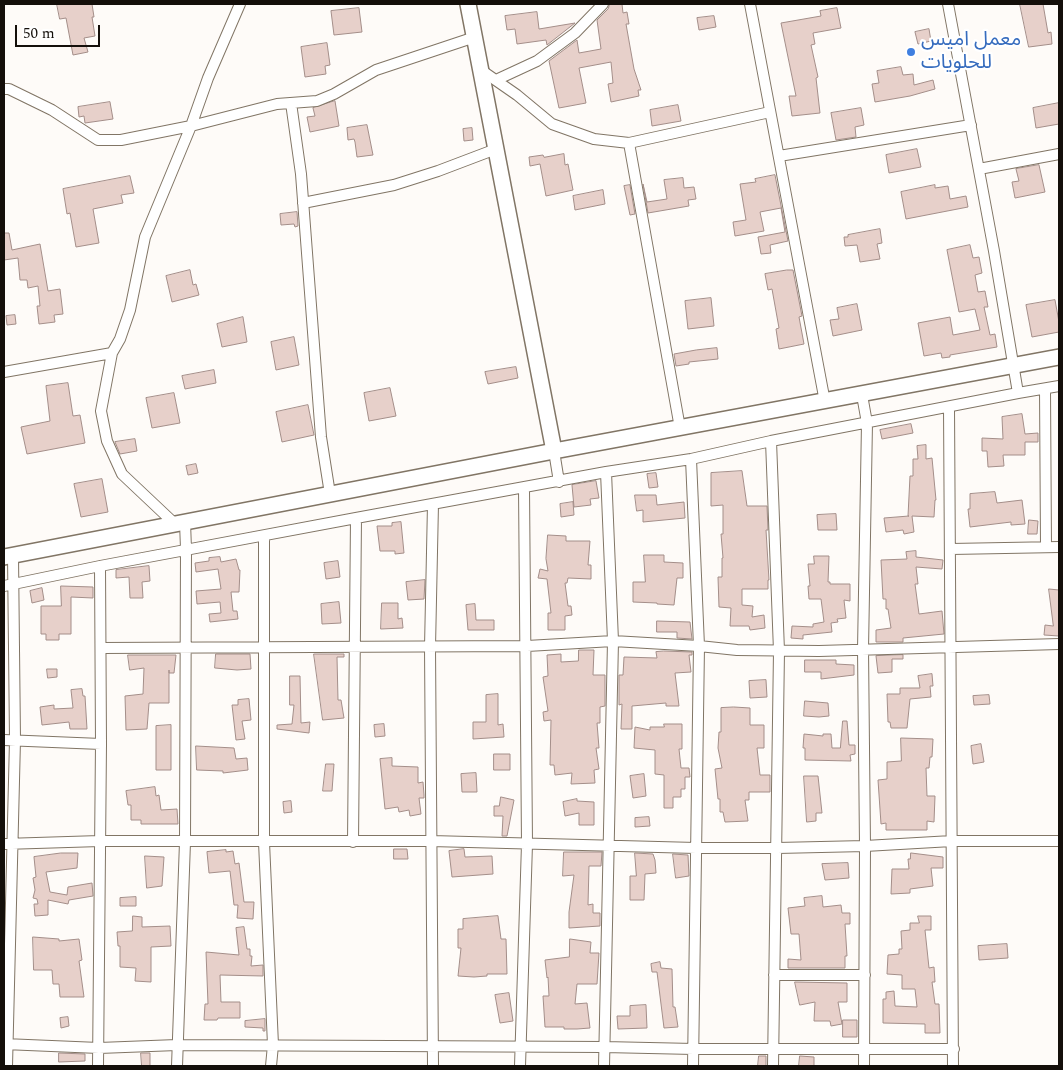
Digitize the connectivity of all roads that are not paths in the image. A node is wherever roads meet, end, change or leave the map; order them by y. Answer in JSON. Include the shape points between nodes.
{"nodes":[{"id":1,"x":240,"y":4,"type":"edge"},
{"id":2,"x":468,"y":4,"type":"edge"},
{"id":3,"x":603,"y":4,"type":"edge"},
{"id":4,"x":750,"y":4,"type":"edge"},
{"id":5,"x":948,"y":4,"type":"edge"},
{"id":6,"x":475,"y":37,"type":"junction"},
{"id":7,"x":481,"y":70,"type":"junction"},
{"id":8,"x":496,"y":80,"type":"junction"},
{"id":9,"x":4,"y":89,"type":"edge"},
{"id":10,"x":291,"y":103,"type":"junction"},
{"id":11,"x":770,"y":112,"type":"junction"},
{"id":12,"x":191,"y":126,"type":"junction"},
{"id":13,"x":971,"y":126,"type":"junction"},
{"id":14,"x":629,"y":143,"type":"junction"},
{"id":15,"x":496,"y":150,"type":"junction"},
{"id":16,"x":1059,"y":154,"type":"edge"},
{"id":17,"x":779,"y":156,"type":"junction"},
{"id":18,"x":979,"y":169,"type":"junction"},
{"id":19,"x":303,"y":203,"type":"junction"},
{"id":20,"x":112,"y":353,"type":"junction"},
{"id":21,"x":1059,"y":357,"type":"edge"},
{"id":22,"x":1013,"y":367,"type":"junction"},
{"id":23,"x":4,"y":372,"type":"edge"},
{"id":24,"x":1059,"y":386,"type":"edge"},
{"id":25,"x":1045,"y":389,"type":"junction"},
{"id":26,"x":1018,"y":393,"type":"junction"},
{"id":27,"x":862,"y":395,"type":"junction"},
{"id":28,"x":825,"y":402,"type":"junction"},
{"id":29,"x":949,"y":407,"type":"junction"},
{"id":30,"x":867,"y":423,"type":"junction"},
{"id":31,"x":680,"y":428,"type":"junction"},
{"id":32,"x":771,"y":441,"type":"junction"},
{"id":33,"x":554,"y":451,"type":"junction"},
{"id":34,"x":691,"y":459,"type":"junction"},
{"id":35,"x":606,"y":472,"type":"junction"},
{"id":36,"x":559,"y":482,"type":"junction"},
{"id":37,"x":524,"y":488,"type":"junction"},
{"id":38,"x":330,"y":494,"type":"junction"},
{"id":39,"x":433,"y":504,"type":"junction"},
{"id":40,"x":356,"y":518,"type":"junction"},
{"id":41,"x":180,"y":523,"type":"junction"},
{"id":42,"x":264,"y":536,"type":"junction"},
{"id":43,"x":1046,"y":547,"type":"junction"},
{"id":44,"x":1059,"y":547,"type":"edge"},
{"id":45,"x":951,"y":549,"type":"junction"},
{"id":46,"x":186,"y":550,"type":"junction"},
{"id":47,"x":8,"y":556,"type":"edge"},
{"id":48,"x":100,"y":566,"type":"junction"},
{"id":49,"x":9,"y":585,"type":"edge"},
{"id":50,"x":613,"y":641,"type":"junction"},
{"id":51,"x":1059,"y":644,"type":"edge"},
{"id":52,"x":527,"y":646,"type":"junction"},
{"id":53,"x":699,"y":646,"type":"junction"},
{"id":54,"x":264,"y":647,"type":"junction"},
{"id":55,"x":354,"y":647,"type":"junction"},
{"id":56,"x":430,"y":647,"type":"junction"},
{"id":57,"x":101,"y":648,"type":"junction"},
{"id":58,"x":185,"y":648,"type":"junction"},
{"id":59,"x":951,"y":648,"type":"junction"},
{"id":60,"x":864,"y":649,"type":"junction"},
{"id":61,"x":779,"y":651,"type":"junction"},
{"id":62,"x":4,"y":740,"type":"edge"},
{"id":63,"x":15,"y":740,"type":"junction"},
{"id":64,"x":101,"y":744,"type":"junction"},
{"id":65,"x":1059,"y":840,"type":"edge"},
{"id":66,"x":100,"y":841,"type":"junction"},
{"id":67,"x":431,"y":841,"type":"junction"},
{"id":68,"x":952,"y":841,"type":"junction"},
{"id":69,"x":185,"y":842,"type":"junction"},
{"id":70,"x":264,"y":842,"type":"junction"},
{"id":71,"x":353,"y":842,"type":"junction"},
{"id":72,"x":8,"y":844,"type":"edge"},
{"id":73,"x":527,"y":844,"type":"junction"},
{"id":74,"x":609,"y":846,"type":"junction"},
{"id":75,"x":865,"y":846,"type":"junction"},
{"id":76,"x":696,"y":848,"type":"junction"},
{"id":77,"x":777,"y":848,"type":"junction"},
{"id":78,"x":774,"y":975,"type":"junction"},
{"id":79,"x":865,"y":975,"type":"junction"},
{"id":80,"x":6,"y":1044,"type":"edge"},
{"id":81,"x":177,"y":1045,"type":"junction"},
{"id":82,"x":273,"y":1045,"type":"junction"},
{"id":83,"x":433,"y":1046,"type":"junction"},
{"id":84,"x":520,"y":1047,"type":"junction"},
{"id":85,"x":604,"y":1047,"type":"junction"},
{"id":86,"x":99,"y":1048,"type":"junction"},
{"id":87,"x":772,"y":1048,"type":"junction"},
{"id":88,"x":864,"y":1048,"type":"junction"},
{"id":89,"x":694,"y":1049,"type":"junction"},
{"id":90,"x":954,"y":1049,"type":"junction"},
{"id":91,"x":7,"y":1066,"type":"edge"},
{"id":92,"x":98,"y":1066,"type":"edge"},
{"id":93,"x":177,"y":1066,"type":"edge"},
{"id":94,"x":271,"y":1066,"type":"edge"},
{"id":95,"x":433,"y":1066,"type":"edge"},
{"id":96,"x":520,"y":1066,"type":"edge"},
{"id":97,"x":604,"y":1066,"type":"edge"},
{"id":98,"x":693,"y":1066,"type":"edge"},
{"id":99,"x":773,"y":1066,"type":"edge"},
{"id":100,"x":864,"y":1066,"type":"edge"},
{"id":101,"x":953,"y":1066,"type":"edge"}],
"edges":[{"from":1,"to":12,"type":"street"},
{"from":2,"to":6,"type":"street"},
{"from":3,"to":8,"type":"street","via":[[575,33],[537,61]]},
{"from":4,"to":11,"type":"street"},
{"from":5,"to":13,"type":"street"},
{"from":6,"to":7,"type":"street"},
{"from":6,"to":10,"type":"street","via":[[376,70],[317,101]]},
{"from":7,"to":8,"type":"street"},
{"from":7,"to":15,"type":"street"},
{"from":8,"to":14,"type":"street","via":[[552,124],[594,139]]},
{"from":9,"to":12,"type":"street","via":[[52,110],[98,140],[121,140]]},
{"from":10,"to":12,"type":"street"},
{"from":10,"to":19,"type":"street"},
{"from":11,"to":14,"type":"street"},
{"from":11,"to":17,"type":"street"},
{"from":12,"to":20,"type":"street","via":[[145,237],[130,310]]},
{"from":13,"to":17,"type":"street"},
{"from":13,"to":18,"type":"street"},
{"from":14,"to":31,"type":"street"},
{"from":15,"to":19,"type":"street","via":[[394,185]]},
{"from":15,"to":33,"type":"street"},
{"from":16,"to":18,"type":"street"},
{"from":17,"to":28,"type":"street"},
{"from":18,"to":22,"type":"street"},
{"from":19,"to":38,"type":"street","via":[[320,438]]},
{"from":20,"to":23,"type":"street"},
{"from":20,"to":41,"type":"street","via":[[101,411],[106,441],[122,474]]},
{"from":21,"to":22,"type":"street"},
{"from":22,"to":26,"type":"street"},
{"from":22,"to":27,"type":"street"},
{"from":24,"to":25,"type":"street"},
{"from":25,"to":26,"type":"street"},
{"from":25,"to":43,"type":"street"},
{"from":26,"to":29,"type":"street"},
{"from":27,"to":28,"type":"street"},
{"from":27,"to":30,"type":"street"},
{"from":28,"to":31,"type":"street"},
{"from":29,"to":30,"type":"street"},
{"from":29,"to":45,"type":"street"},
{"from":30,"to":32,"type":"street"},
{"from":30,"to":60,"type":"street"},
{"from":31,"to":33,"type":"street"},
{"from":32,"to":34,"type":"street"},
{"from":32,"to":61,"type":"street"},
{"from":33,"to":36,"type":"street"},
{"from":33,"to":38,"type":"street"},
{"from":34,"to":35,"type":"street"},
{"from":34,"to":53,"type":"street"},
{"from":35,"to":36,"type":"street"},
{"from":35,"to":50,"type":"street"},
{"from":36,"to":37,"type":"street"},
{"from":37,"to":39,"type":"street"},
{"from":37,"to":52,"type":"street"},
{"from":38,"to":41,"type":"street"},
{"from":39,"to":40,"type":"street"},
{"from":39,"to":56,"type":"street"},
{"from":40,"to":42,"type":"street"},
{"from":40,"to":55,"type":"street"},
{"from":41,"to":46,"type":"street"},
{"from":41,"to":47,"type":"street"},
{"from":42,"to":46,"type":"street"},
{"from":42,"to":54,"type":"street"},
{"from":43,"to":44,"type":"street"},
{"from":43,"to":45,"type":"street"},
{"from":45,"to":59,"type":"street"},
{"from":46,"to":48,"type":"street"},
{"from":46,"to":58,"type":"street"},
{"from":47,"to":49,"type":"street"},
{"from":48,"to":49,"type":"street"},
{"from":48,"to":57,"type":"street"},
{"from":49,"to":63,"type":"street"},
{"from":50,"to":52,"type":"street"},
{"from":50,"to":53,"type":"street"},
{"from":50,"to":74,"type":"street"},
{"from":51,"to":59,"type":"street"},
{"from":52,"to":56,"type":"street"},
{"from":52,"to":73,"type":"street"},
{"from":53,"to":61,"type":"street"},
{"from":53,"to":76,"type":"street"},
{"from":54,"to":55,"type":"street"},
{"from":54,"to":58,"type":"street"},
{"from":54,"to":70,"type":"street"},
{"from":55,"to":56,"type":"street"},
{"from":55,"to":71,"type":"street"},
{"from":56,"to":67,"type":"street"},
{"from":57,"to":58,"type":"street"},
{"from":57,"to":64,"type":"street"},
{"from":58,"to":69,"type":"street"},
{"from":59,"to":60,"type":"street"},
{"from":59,"to":68,"type":"street"},
{"from":60,"to":61,"type":"street"},
{"from":60,"to":75,"type":"street"},
{"from":61,"to":77,"type":"street"},
{"from":62,"to":63,"type":"street"},
{"from":63,"to":64,"type":"street"},
{"from":63,"to":72,"type":"street"},
{"from":64,"to":66,"type":"street"},
{"from":65,"to":68,"type":"street"},
{"from":66,"to":69,"type":"street"},
{"from":66,"to":72,"type":"street"},
{"from":66,"to":86,"type":"street"},
{"from":67,"to":71,"type":"street"},
{"from":67,"to":73,"type":"street"},
{"from":67,"to":83,"type":"street"},
{"from":68,"to":75,"type":"street"},
{"from":68,"to":90,"type":"street"},
{"from":69,"to":70,"type":"street"},
{"from":69,"to":81,"type":"street"},
{"from":70,"to":71,"type":"street"},
{"from":70,"to":82,"type":"street"},
{"from":72,"to":80,"type":"street"},
{"from":73,"to":74,"type":"street"},
{"from":73,"to":84,"type":"street"},
{"from":74,"to":76,"type":"street"},
{"from":74,"to":85,"type":"street"},
{"from":75,"to":77,"type":"street"},
{"from":75,"to":79,"type":"street"},
{"from":76,"to":77,"type":"street"},
{"from":76,"to":89,"type":"street"},
{"from":77,"to":78,"type":"street"},
{"from":78,"to":79,"type":"street"},
{"from":78,"to":87,"type":"street"},
{"from":79,"to":88,"type":"street"},
{"from":80,"to":86,"type":"street"},
{"from":80,"to":91,"type":"street"},
{"from":81,"to":82,"type":"street"},
{"from":81,"to":86,"type":"street"},
{"from":81,"to":93,"type":"street"},
{"from":82,"to":83,"type":"street"},
{"from":82,"to":94,"type":"street"},
{"from":83,"to":84,"type":"street"},
{"from":83,"to":95,"type":"street"},
{"from":84,"to":85,"type":"street"},
{"from":84,"to":96,"type":"street"},
{"from":85,"to":89,"type":"street"},
{"from":85,"to":97,"type":"street"},
{"from":86,"to":92,"type":"street"},
{"from":87,"to":88,"type":"street"},
{"from":87,"to":89,"type":"street"},
{"from":87,"to":99,"type":"street"},
{"from":88,"to":90,"type":"street"},
{"from":88,"to":100,"type":"street"},
{"from":89,"to":98,"type":"street"},
{"from":90,"to":101,"type":"street"}]}
